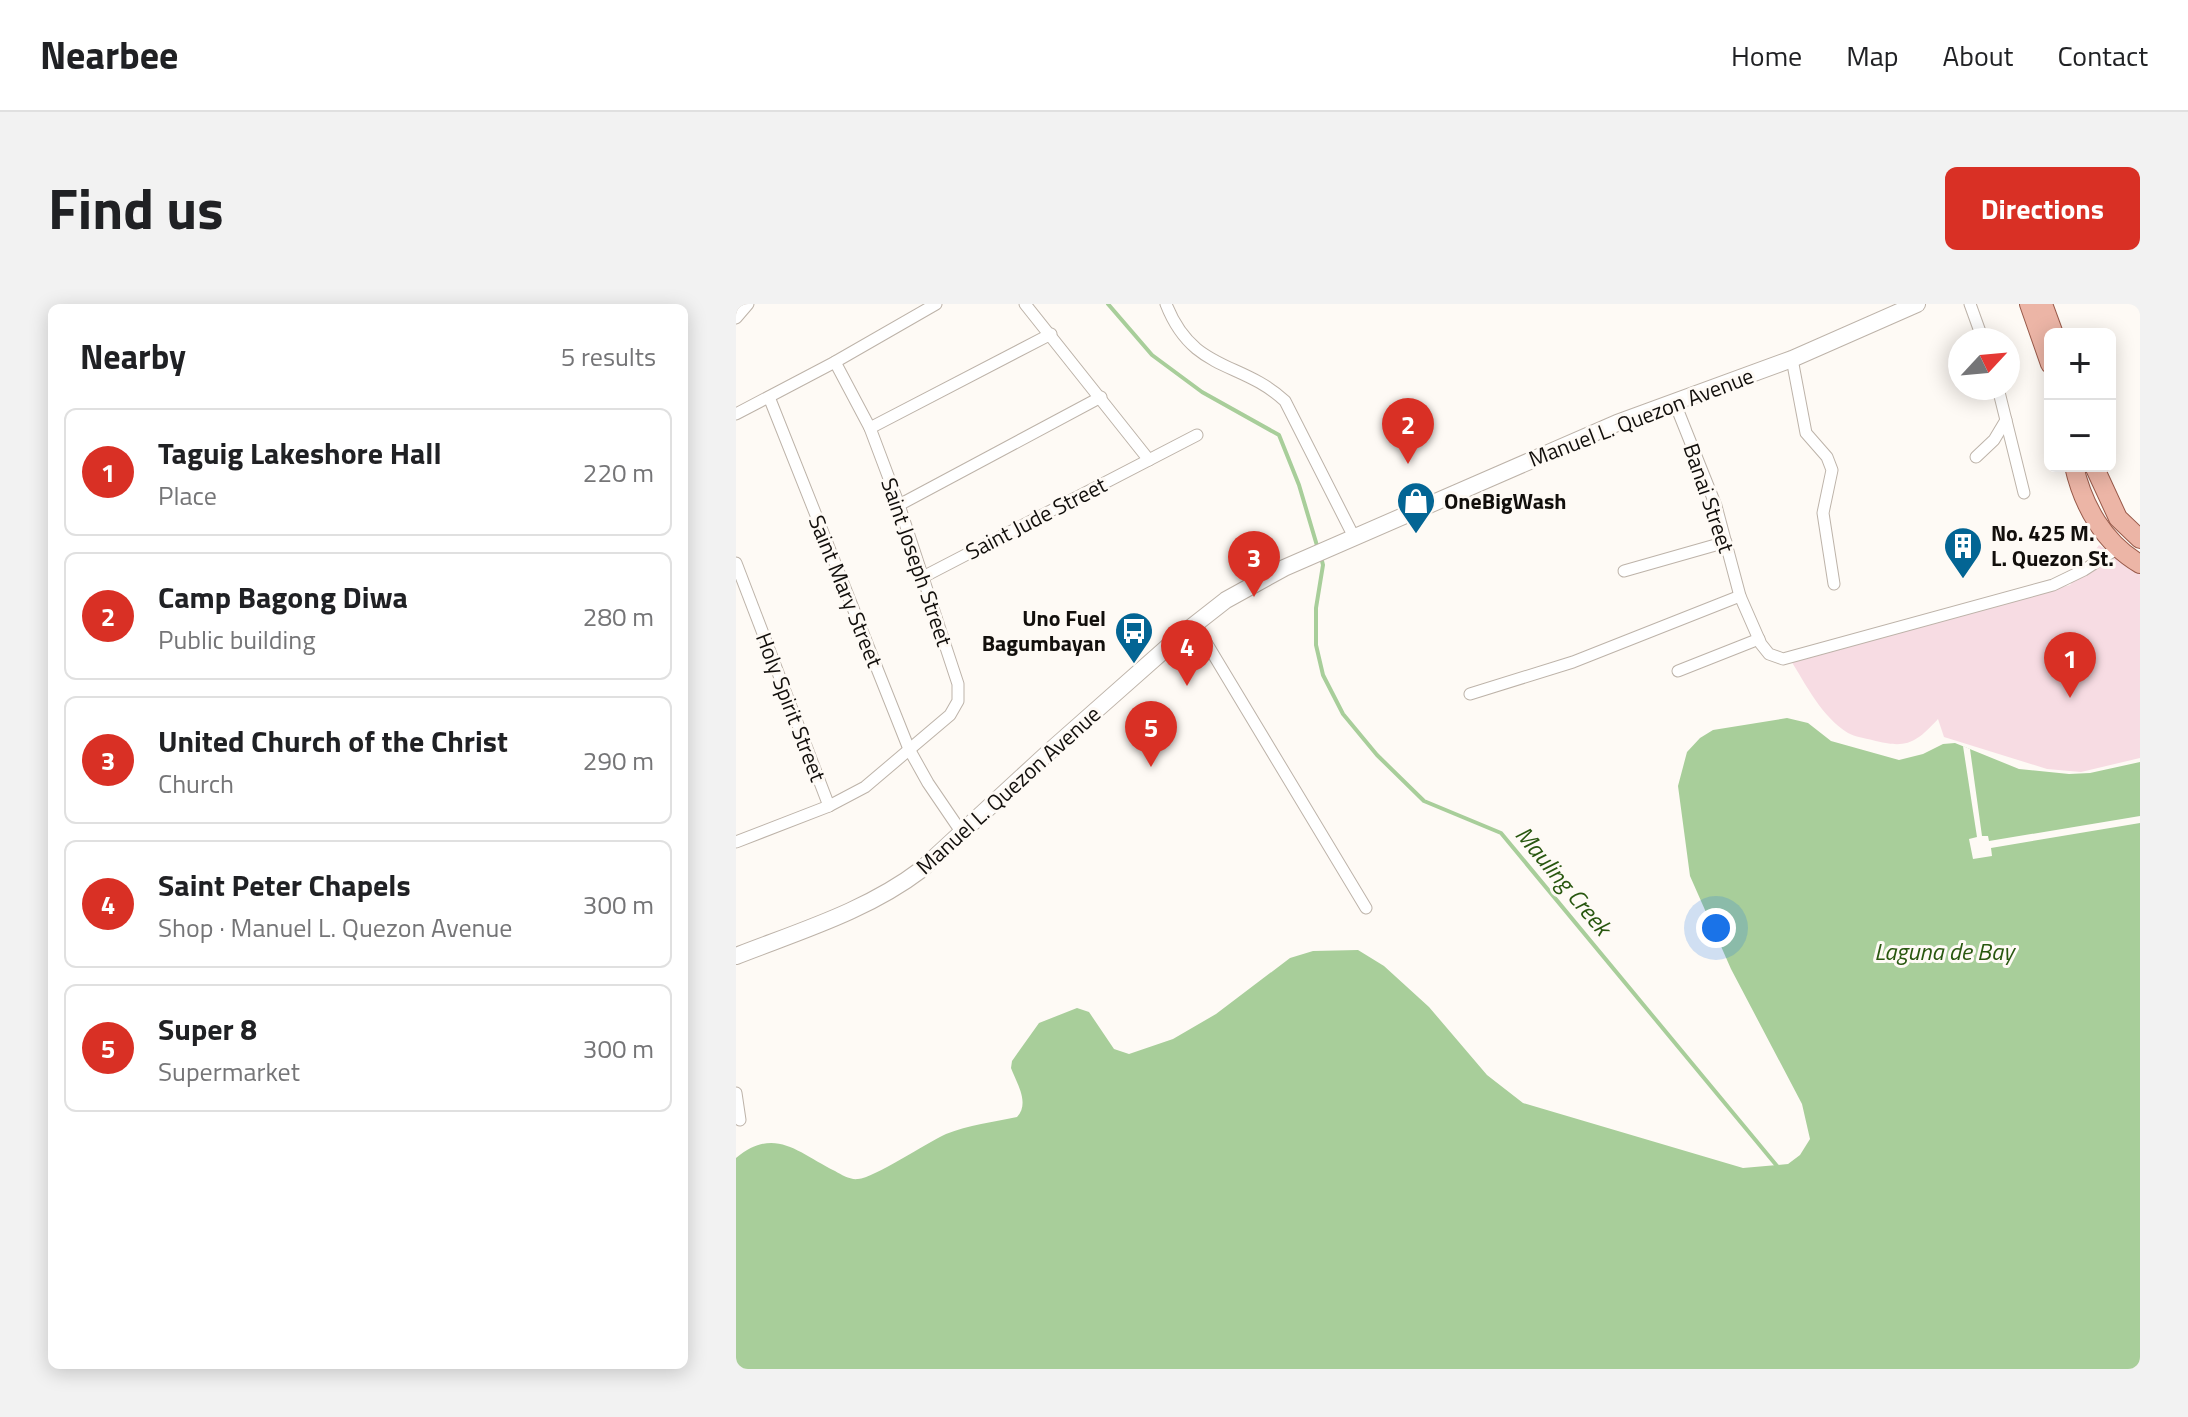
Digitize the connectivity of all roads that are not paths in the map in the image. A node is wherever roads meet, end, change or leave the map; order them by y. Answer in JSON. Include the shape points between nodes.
{"nodes":[{"id":1,"x":748,"y":304,"type":"edge"},
{"id":2,"x":936,"y":304,"type":"edge"},
{"id":3,"x":1025,"y":304,"type":"edge"},
{"id":4,"x":1166,"y":304,"type":"edge"},
{"id":5,"x":1917,"y":304,"type":"edge"},
{"id":6,"x":1970,"y":304,"type":"edge"},
{"id":7,"x":2029,"y":304,"type":"edge"},
{"id":8,"x":2043,"y":304,"type":"edge"},
{"id":9,"x":736,"y":318,"type":"edge"},
{"id":10,"x":1979,"y":328,"type":"edge"},
{"id":11,"x":2052,"y":328,"type":"edge"},
{"id":12,"x":1051,"y":334,"type":"junction"},
{"id":13,"x":2044,"y":347,"type":"edge"},
{"id":14,"x":1792,"y":359,"type":"junction"},
{"id":15,"x":835,"y":362,"type":"junction"},
{"id":16,"x":769,"y":397,"type":"junction"},
{"id":17,"x":1101,"y":397,"type":"junction"},
{"id":18,"x":2001,"y":400,"type":"edge"},
{"id":19,"x":1674,"y":401,"type":"junction"},
{"id":20,"x":736,"y":414,"type":"edge"},
{"id":21,"x":2006,"y":419,"type":"junction"},
{"id":22,"x":870,"y":428,"type":"junction"},
{"id":23,"x":1197,"y":435,"type":"dead end"},
{"id":24,"x":1976,"y":457,"type":"dead end"},
{"id":25,"x":1149,"y":460,"type":"junction"},
{"id":26,"x":2076,"y":472,"type":"edge"},
{"id":27,"x":2097,"y":472,"type":"edge"},
{"id":28,"x":2024,"y":493,"type":"dead end"},
{"id":29,"x":899,"y":505,"type":"junction"},
{"id":30,"x":1351,"y":538,"type":"junction"},
{"id":31,"x":2140,"y":539,"type":"edge"},
{"id":32,"x":1726,"y":542,"type":"junction"},
{"id":33,"x":2118,"y":548,"type":"junction"},
{"id":34,"x":736,"y":563,"type":"edge"},
{"id":35,"x":2140,"y":564,"type":"edge"},
{"id":36,"x":1624,"y":571,"type":"dead end"},
{"id":37,"x":923,"y":577,"type":"junction"},
{"id":38,"x":1834,"y":584,"type":"dead end"},
{"id":39,"x":1740,"y":596,"type":"junction"},
{"id":40,"x":1195,"y":624,"type":"junction"},
{"id":41,"x":1759,"y":639,"type":"junction"},
{"id":42,"x":1678,"y":671,"type":"dead end"},
{"id":43,"x":1470,"y":694,"type":"dead end"},
{"id":44,"x":909,"y":749,"type":"junction"},
{"id":45,"x":829,"y":806,"type":"junction"},
{"id":46,"x":962,"y":833,"type":"junction"},
{"id":47,"x":736,"y":842,"type":"edge"},
{"id":48,"x":1366,"y":908,"type":"dead end"},
{"id":49,"x":736,"y":956,"type":"edge"},
{"id":50,"x":736,"y":1093,"type":"edge"},
{"id":51,"x":740,"y":1120,"type":"dead end"}],
"edges":[{"from":1,"to":9,"type":"street"},
{"from":2,"to":15,"type":"street"},
{"from":3,"to":12,"type":"street"},
{"from":4,"to":30,"type":"street","via":[[1173,323],[1200,354],[1285,401]]},
{"from":5,"to":14,"type":"main road","name":"Manuel L. Quezon Avenue"},
{"from":6,"to":10,"type":"street"},
{"from":7,"to":13,"type":"main road"},
{"from":8,"to":11,"type":"main road"},
{"from":12,"to":17,"type":"street"},
{"from":12,"to":22,"type":"street"},
{"from":14,"to":19,"type":"main road","name":"Manuel L. Quezon Avenue"},
{"from":14,"to":38,"type":"street","via":[[1806,433],[1832,470],[1823,513]]},
{"from":15,"to":16,"type":"street"},
{"from":15,"to":22,"type":"street","name":"Saint Joseph Street"},
{"from":16,"to":20,"type":"street"},
{"from":16,"to":44,"type":"street","name":"Saint Mary Street"},
{"from":17,"to":25,"type":"street"},
{"from":17,"to":29,"type":"street"},
{"from":18,"to":21,"type":"street"},
{"from":19,"to":30,"type":"main road","name":"Manuel L. Quezon Avenue"},
{"from":19,"to":32,"type":"street","name":"Banai Street"},
{"from":21,"to":24,"type":"street"},
{"from":21,"to":28,"type":"street"},
{"from":22,"to":29,"type":"street","name":"Saint Joseph Street"},
{"from":23,"to":25,"type":"street","name":"Saint Jude Street"},
{"from":25,"to":37,"type":"street","name":"Saint Jude Street"},
{"from":26,"to":33,"type":"main road","via":[[2092,514]]},
{"from":27,"to":31,"type":"main road","via":[[2118,518]]},
{"from":29,"to":37,"type":"street","name":"Saint Joseph Street"},
{"from":30,"to":40,"type":"main road","name":"Manuel L. Quezon Avenue","via":[[1226,600]]},
{"from":32,"to":36,"type":"street"},
{"from":32,"to":39,"type":"street","name":"Banai Street"},
{"from":33,"to":35,"type":"main road"},
{"from":33,"to":41,"type":"street","via":[[2053,585],[1783,659],[1769,654]]},
{"from":34,"to":45,"type":"street","name":"Holy Spirit Street"},
{"from":37,"to":44,"type":"street","name":"Saint Joseph Street","via":[[959,692],[950,715]]},
{"from":39,"to":41,"type":"street","name":"Banai Street"},
{"from":39,"to":43,"type":"street","via":[[1573,662]]},
{"from":40,"to":46,"type":"main road","name":"Manuel L. Quezon Avenue"},
{"from":40,"to":48,"type":"street"},
{"from":41,"to":42,"type":"street"},
{"from":44,"to":45,"type":"street","name":"Saint Joseph Street","via":[[865,787]]},
{"from":44,"to":46,"type":"street","name":"Saint Mary Street"},
{"from":45,"to":47,"type":"street","name":"Saint Joseph Street"},
{"from":46,"to":49,"type":"main road","name":"Manuel L. Quezon Avenue","via":[[889,893]]},
{"from":50,"to":51,"type":"street"}]}
